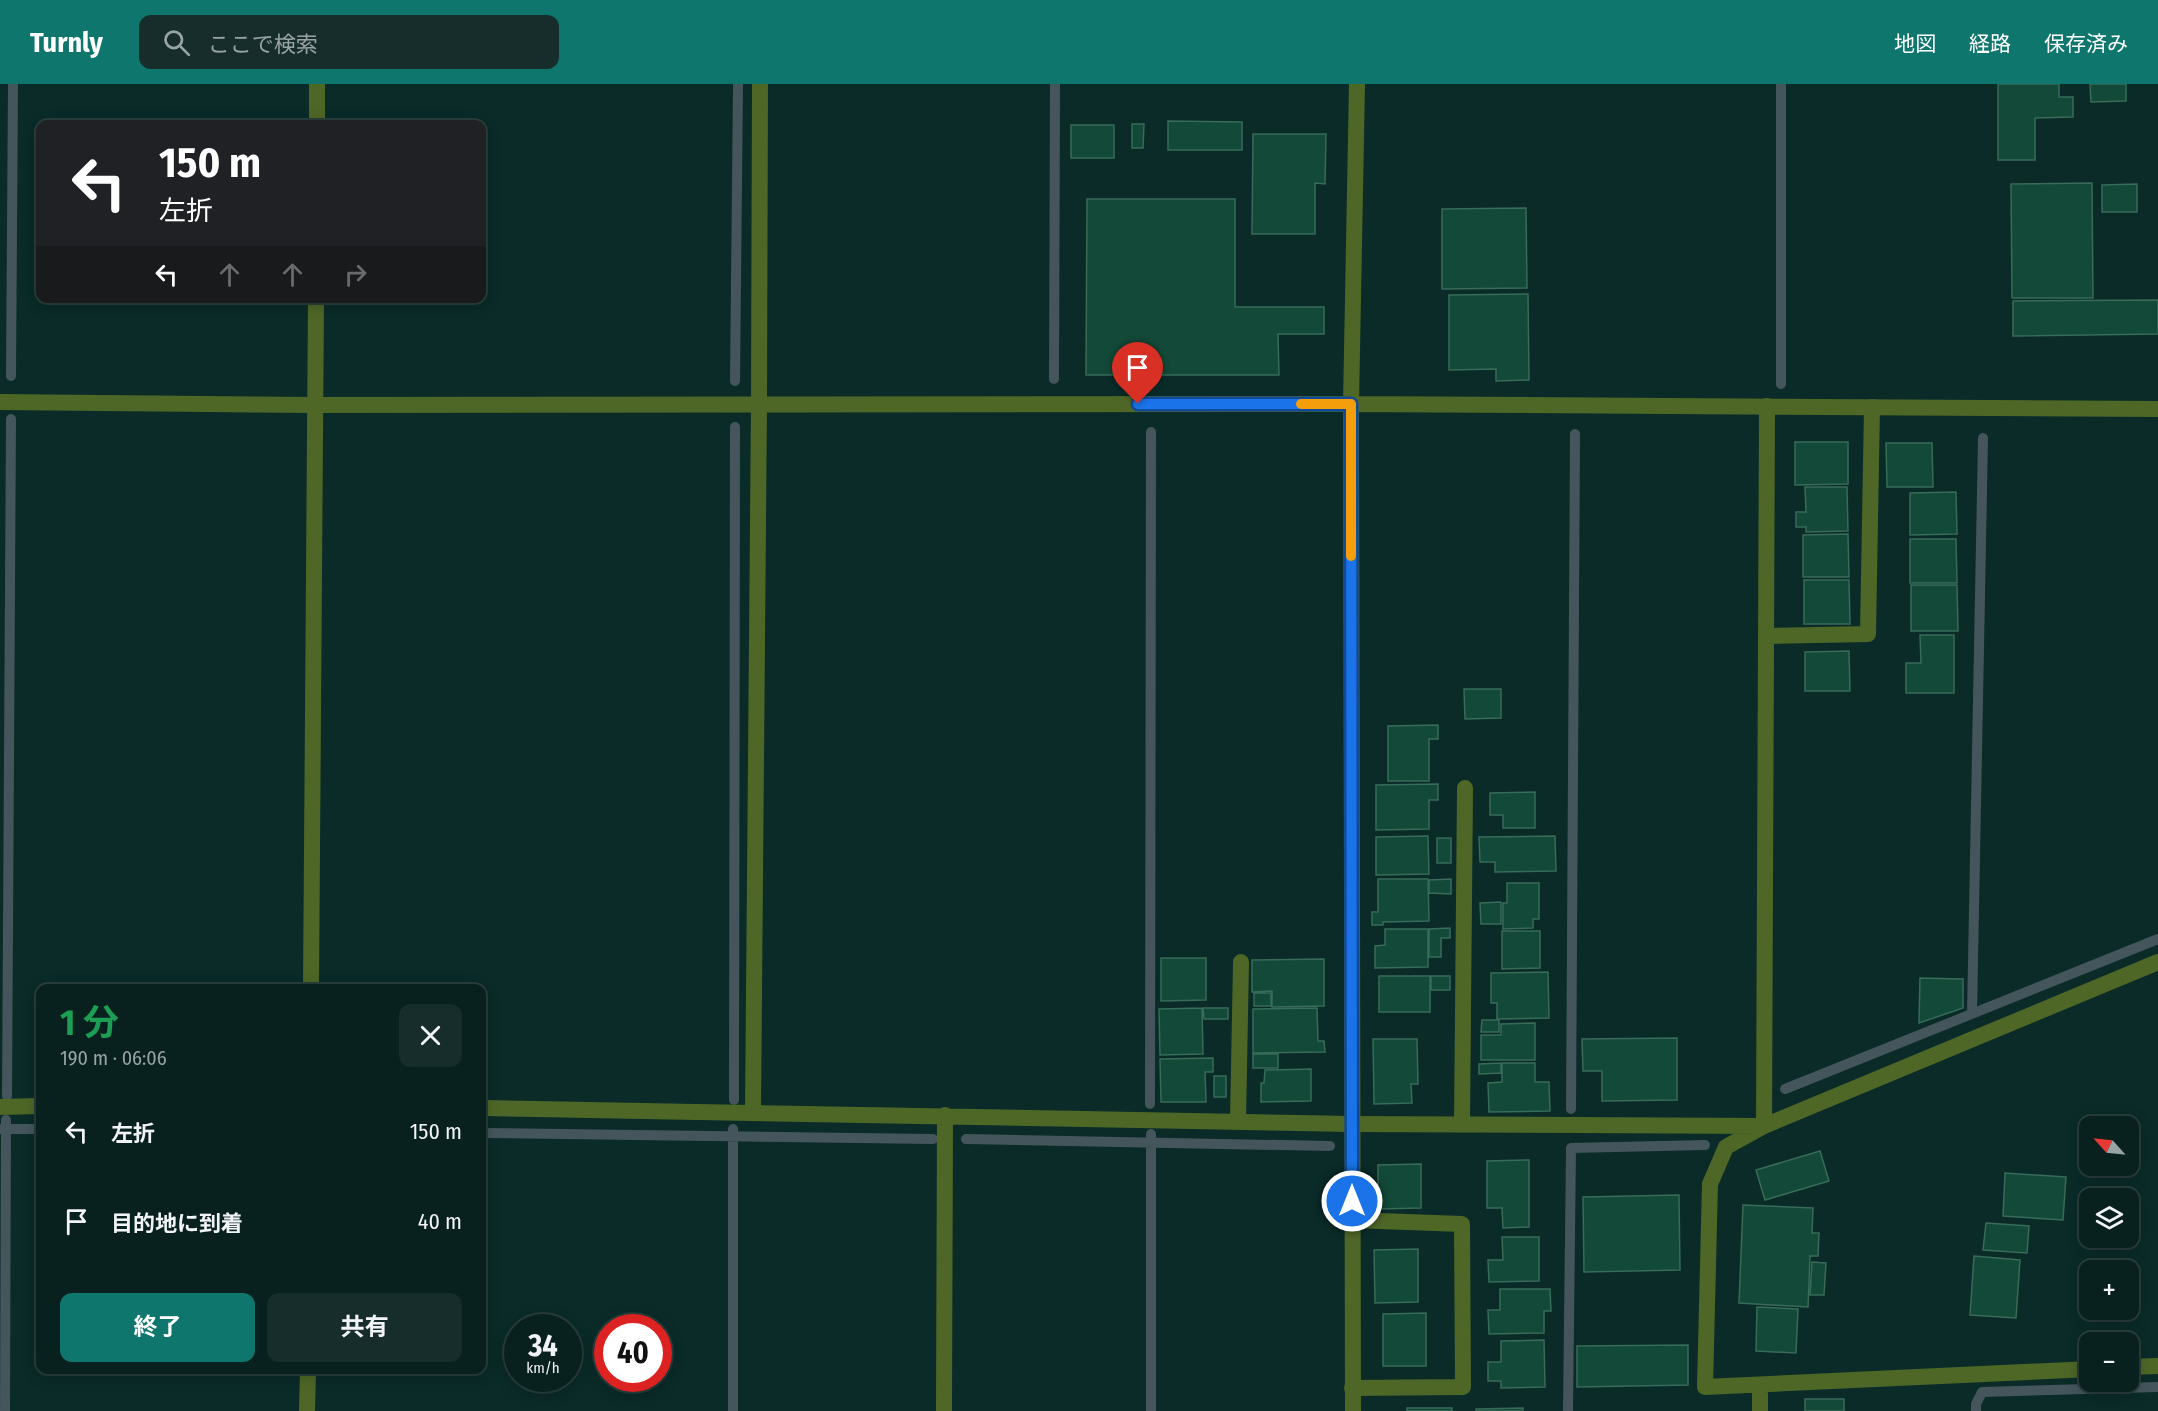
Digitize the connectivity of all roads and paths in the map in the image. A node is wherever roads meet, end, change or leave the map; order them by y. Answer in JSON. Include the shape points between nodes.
{"nodes":[{"id":1,"x":317,"y":84,"type":"edge"},
{"id":2,"x":760,"y":84,"type":"edge"},
{"id":3,"x":1357,"y":84,"type":"edge"},
{"id":4,"x":317,"y":120,"type":"edge"},
{"id":5,"x":316,"y":303,"type":"edge"},
{"id":6,"x":0,"y":402,"type":"edge"},
{"id":7,"x":759,"y":404,"type":"junction"},
{"id":8,"x":1351,"y":404,"type":"junction"},
{"id":9,"x":315,"y":405,"type":"junction"},
{"id":10,"x":1767,"y":406,"type":"junction"},
{"id":11,"x":1872,"y":407,"type":"junction"},
{"id":12,"x":2158,"y":409,"type":"edge"},
{"id":13,"x":1766,"y":636,"type":"junction"},
{"id":14,"x":1465,"y":788,"type":"dead end"},
{"id":15,"x":1241,"y":962,"type":"dead end"},
{"id":16,"x":2158,"y":962,"type":"edge"},
{"id":17,"x":311,"y":984,"type":"edge"},
{"id":18,"x":36,"y":1106,"type":"edge"},
{"id":19,"x":0,"y":1107,"type":"edge"},
{"id":20,"x":486,"y":1108,"type":"edge"},
{"id":21,"x":753,"y":1112,"type":"junction"},
{"id":22,"x":945,"y":1115,"type":"junction"},
{"id":23,"x":1238,"y":1121,"type":"junction"},
{"id":24,"x":1351,"y":1124,"type":"junction"},
{"id":25,"x":1462,"y":1124,"type":"junction"},
{"id":26,"x":1764,"y":1126,"type":"junction"},
{"id":27,"x":1352,"y":1220,"type":"junction"},
{"id":28,"x":2158,"y":1366,"type":"edge"},
{"id":29,"x":2139,"y":1367,"type":"edge"},
{"id":30,"x":2079,"y":1370,"type":"edge"},
{"id":31,"x":308,"y":1374,"type":"edge"},
{"id":32,"x":1760,"y":1384,"type":"junction"},
{"id":33,"x":1353,"y":1388,"type":"junction"},
{"id":34,"x":307,"y":1411,"type":"edge"},
{"id":35,"x":944,"y":1411,"type":"edge"},
{"id":36,"x":1353,"y":1411,"type":"edge"},
{"id":37,"x":1760,"y":1411,"type":"edge"}],
"edges":[{"from":1,"to":4,"type":"street"},
{"from":2,"to":7,"type":"street"},
{"from":3,"to":8,"type":"street"},
{"from":5,"to":9,"type":"street"},
{"from":6,"to":9,"type":"street"},
{"from":7,"to":8,"type":"street"},
{"from":7,"to":9,"type":"street"},
{"from":7,"to":21,"type":"street"},
{"from":8,"to":10,"type":"street"},
{"from":8,"to":24,"type":"street"},
{"from":9,"to":17,"type":"street"},
{"from":10,"to":11,"type":"street"},
{"from":10,"to":13,"type":"street"},
{"from":11,"to":12,"type":"street"},
{"from":11,"to":13,"type":"street","via":[[1868,634]]},
{"from":13,"to":26,"type":"street"},
{"from":14,"to":25,"type":"street"},
{"from":15,"to":23,"type":"street"},
{"from":16,"to":26,"type":"street"},
{"from":18,"to":19,"type":"street"},
{"from":20,"to":21,"type":"street"},
{"from":21,"to":22,"type":"street"},
{"from":22,"to":23,"type":"street"},
{"from":22,"to":35,"type":"street"},
{"from":23,"to":24,"type":"street"},
{"from":24,"to":25,"type":"street"},
{"from":24,"to":27,"type":"street"},
{"from":25,"to":26,"type":"street"},
{"from":26,"to":32,"type":"street","via":[[1726,1147],[1710,1184],[1706,1387]]},
{"from":27,"to":33,"type":"street"},
{"from":27,"to":33,"type":"street","via":[[1462,1224],[1463,1387]]},
{"from":28,"to":29,"type":"street"},
{"from":30,"to":32,"type":"street"},
{"from":31,"to":34,"type":"street"},
{"from":32,"to":37,"type":"street"},
{"from":33,"to":36,"type":"street"}]}
